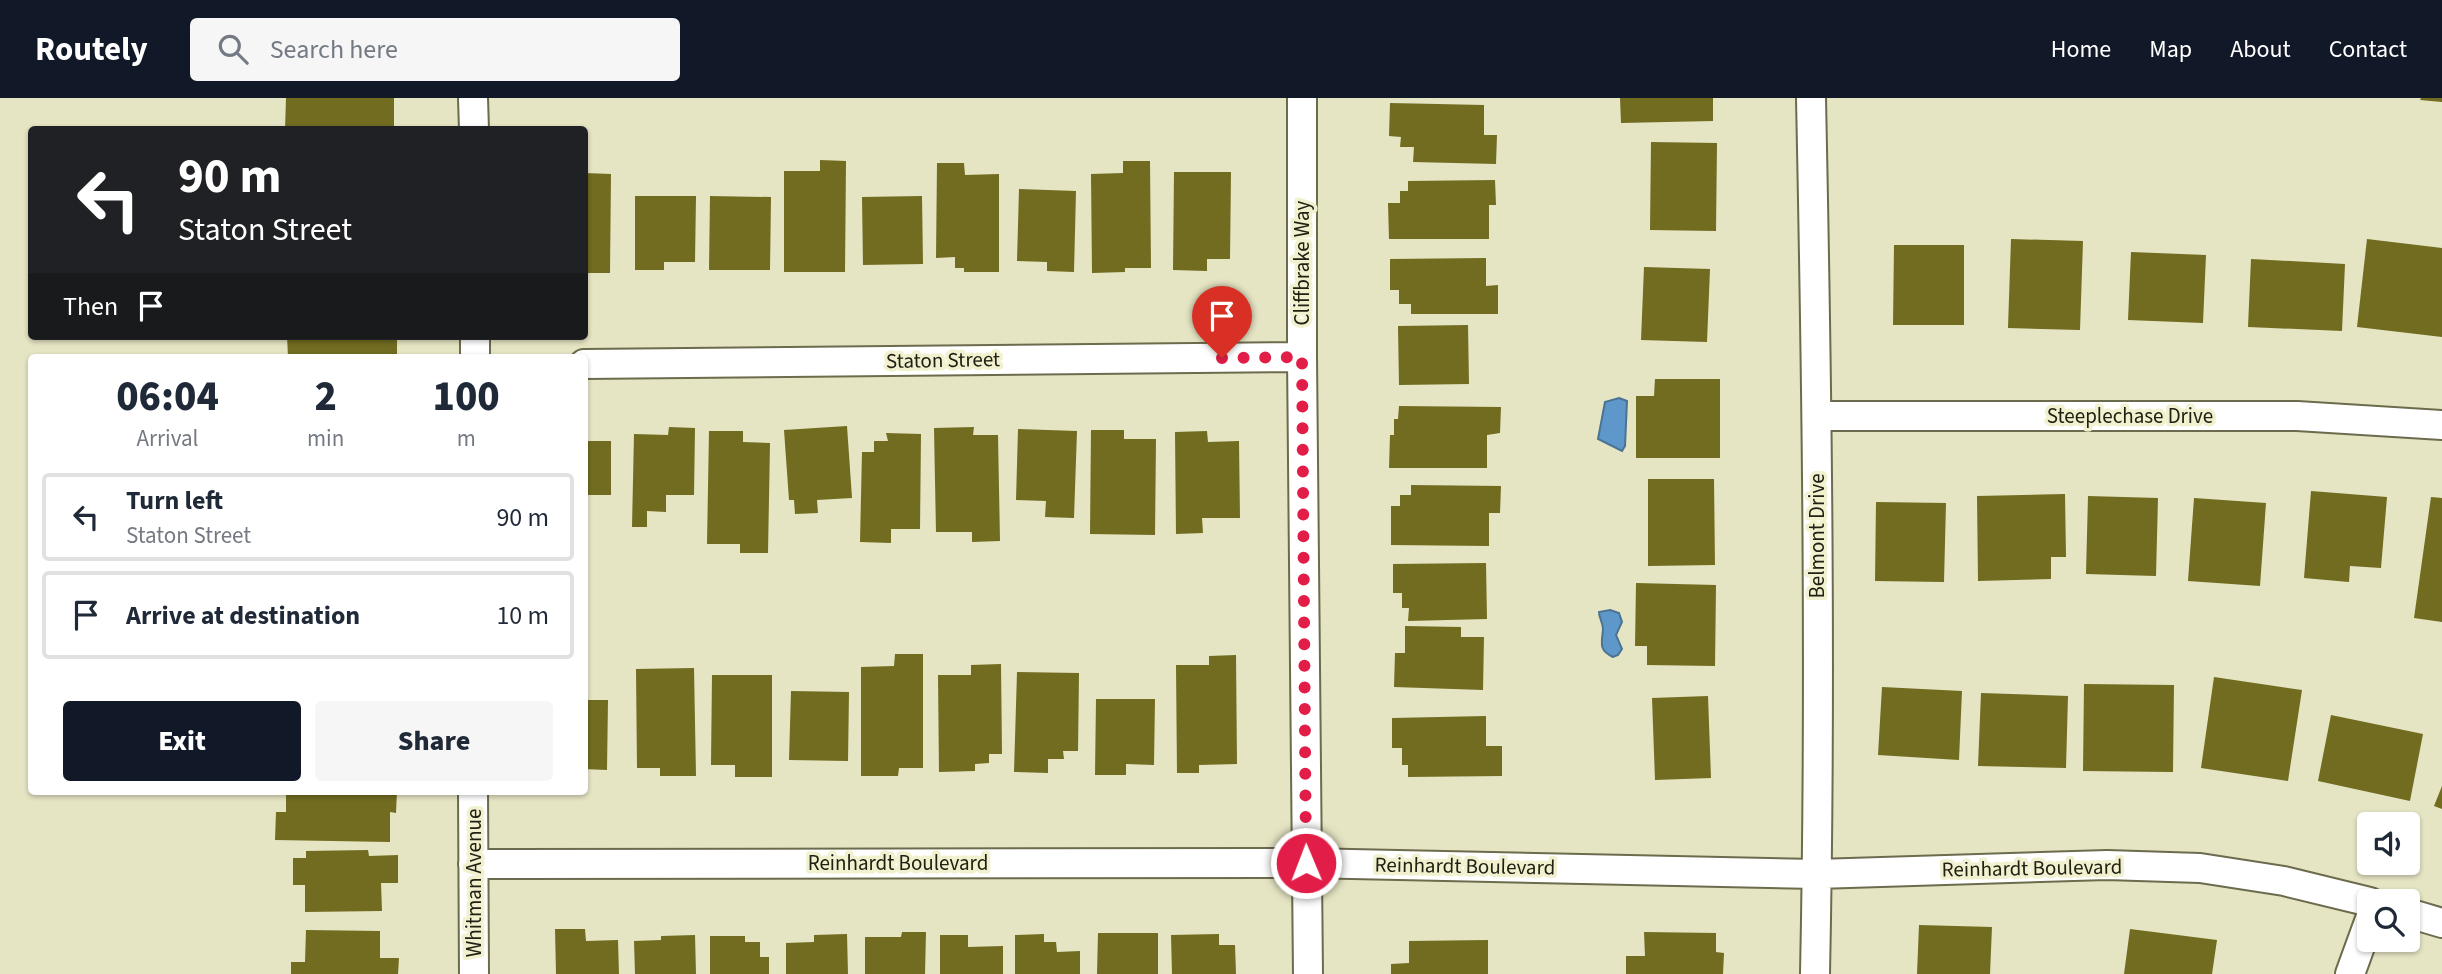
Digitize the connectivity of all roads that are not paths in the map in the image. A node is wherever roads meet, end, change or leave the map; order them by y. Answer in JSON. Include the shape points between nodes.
{"nodes":[{"id":1,"x":473,"y":98,"type":"edge"},
{"id":2,"x":1303,"y":98,"type":"edge"},
{"id":3,"x":1811,"y":98,"type":"edge"},
{"id":4,"x":474,"y":126,"type":"edge"},
{"id":5,"x":1302,"y":357,"type":"junction"},
{"id":6,"x":588,"y":364,"type":"edge"},
{"id":7,"x":1817,"y":416,"type":"junction"},
{"id":8,"x":2442,"y":425,"type":"edge"},
{"id":9,"x":473,"y":795,"type":"edge"},
{"id":10,"x":1306,"y":863,"type":"junction"},
{"id":11,"x":472,"y":864,"type":"junction"},
{"id":12,"x":1817,"y":874,"type":"junction"},
{"id":13,"x":2357,"y":899,"type":"edge"},
{"id":14,"x":2420,"y":917,"type":"edge"},
{"id":15,"x":2442,"y":923,"type":"edge"},
{"id":16,"x":2358,"y":952,"type":"edge"},
{"id":17,"x":474,"y":974,"type":"edge"},
{"id":18,"x":1308,"y":974,"type":"edge"},
{"id":19,"x":1815,"y":974,"type":"edge"},
{"id":20,"x":2350,"y":974,"type":"edge"}],
"edges":[{"from":1,"to":4,"type":"street"},
{"from":2,"to":5,"type":"street","name":"Cliffbrake Way"},
{"from":3,"to":7,"type":"street","name":"Belmont Drive"},
{"from":5,"to":6,"type":"street","name":"Staton Street"},
{"from":5,"to":10,"type":"street","name":"Cliffbrake Way"},
{"from":7,"to":8,"type":"street","name":"Steeplechase Drive","via":[[2297,416]]},
{"from":7,"to":12,"type":"street","name":"Belmont Drive"},
{"from":9,"to":11,"type":"street","name":"Whitman Avenue"},
{"from":10,"to":11,"type":"street","name":"Reinhardt Boulevard"},
{"from":10,"to":12,"type":"street","name":"Reinhardt Boulevard"},
{"from":10,"to":18,"type":"street","name":"Cliffbrake Way"},
{"from":11,"to":17,"type":"street","name":"Whitman Avenue"},
{"from":12,"to":13,"type":"street","name":"Reinhardt Boulevard","via":[[2108,865],[2200,868]]},
{"from":12,"to":19,"type":"street","name":"Belmont Drive"},
{"from":14,"to":15,"type":"street"},
{"from":16,"to":20,"type":"street"}]}
